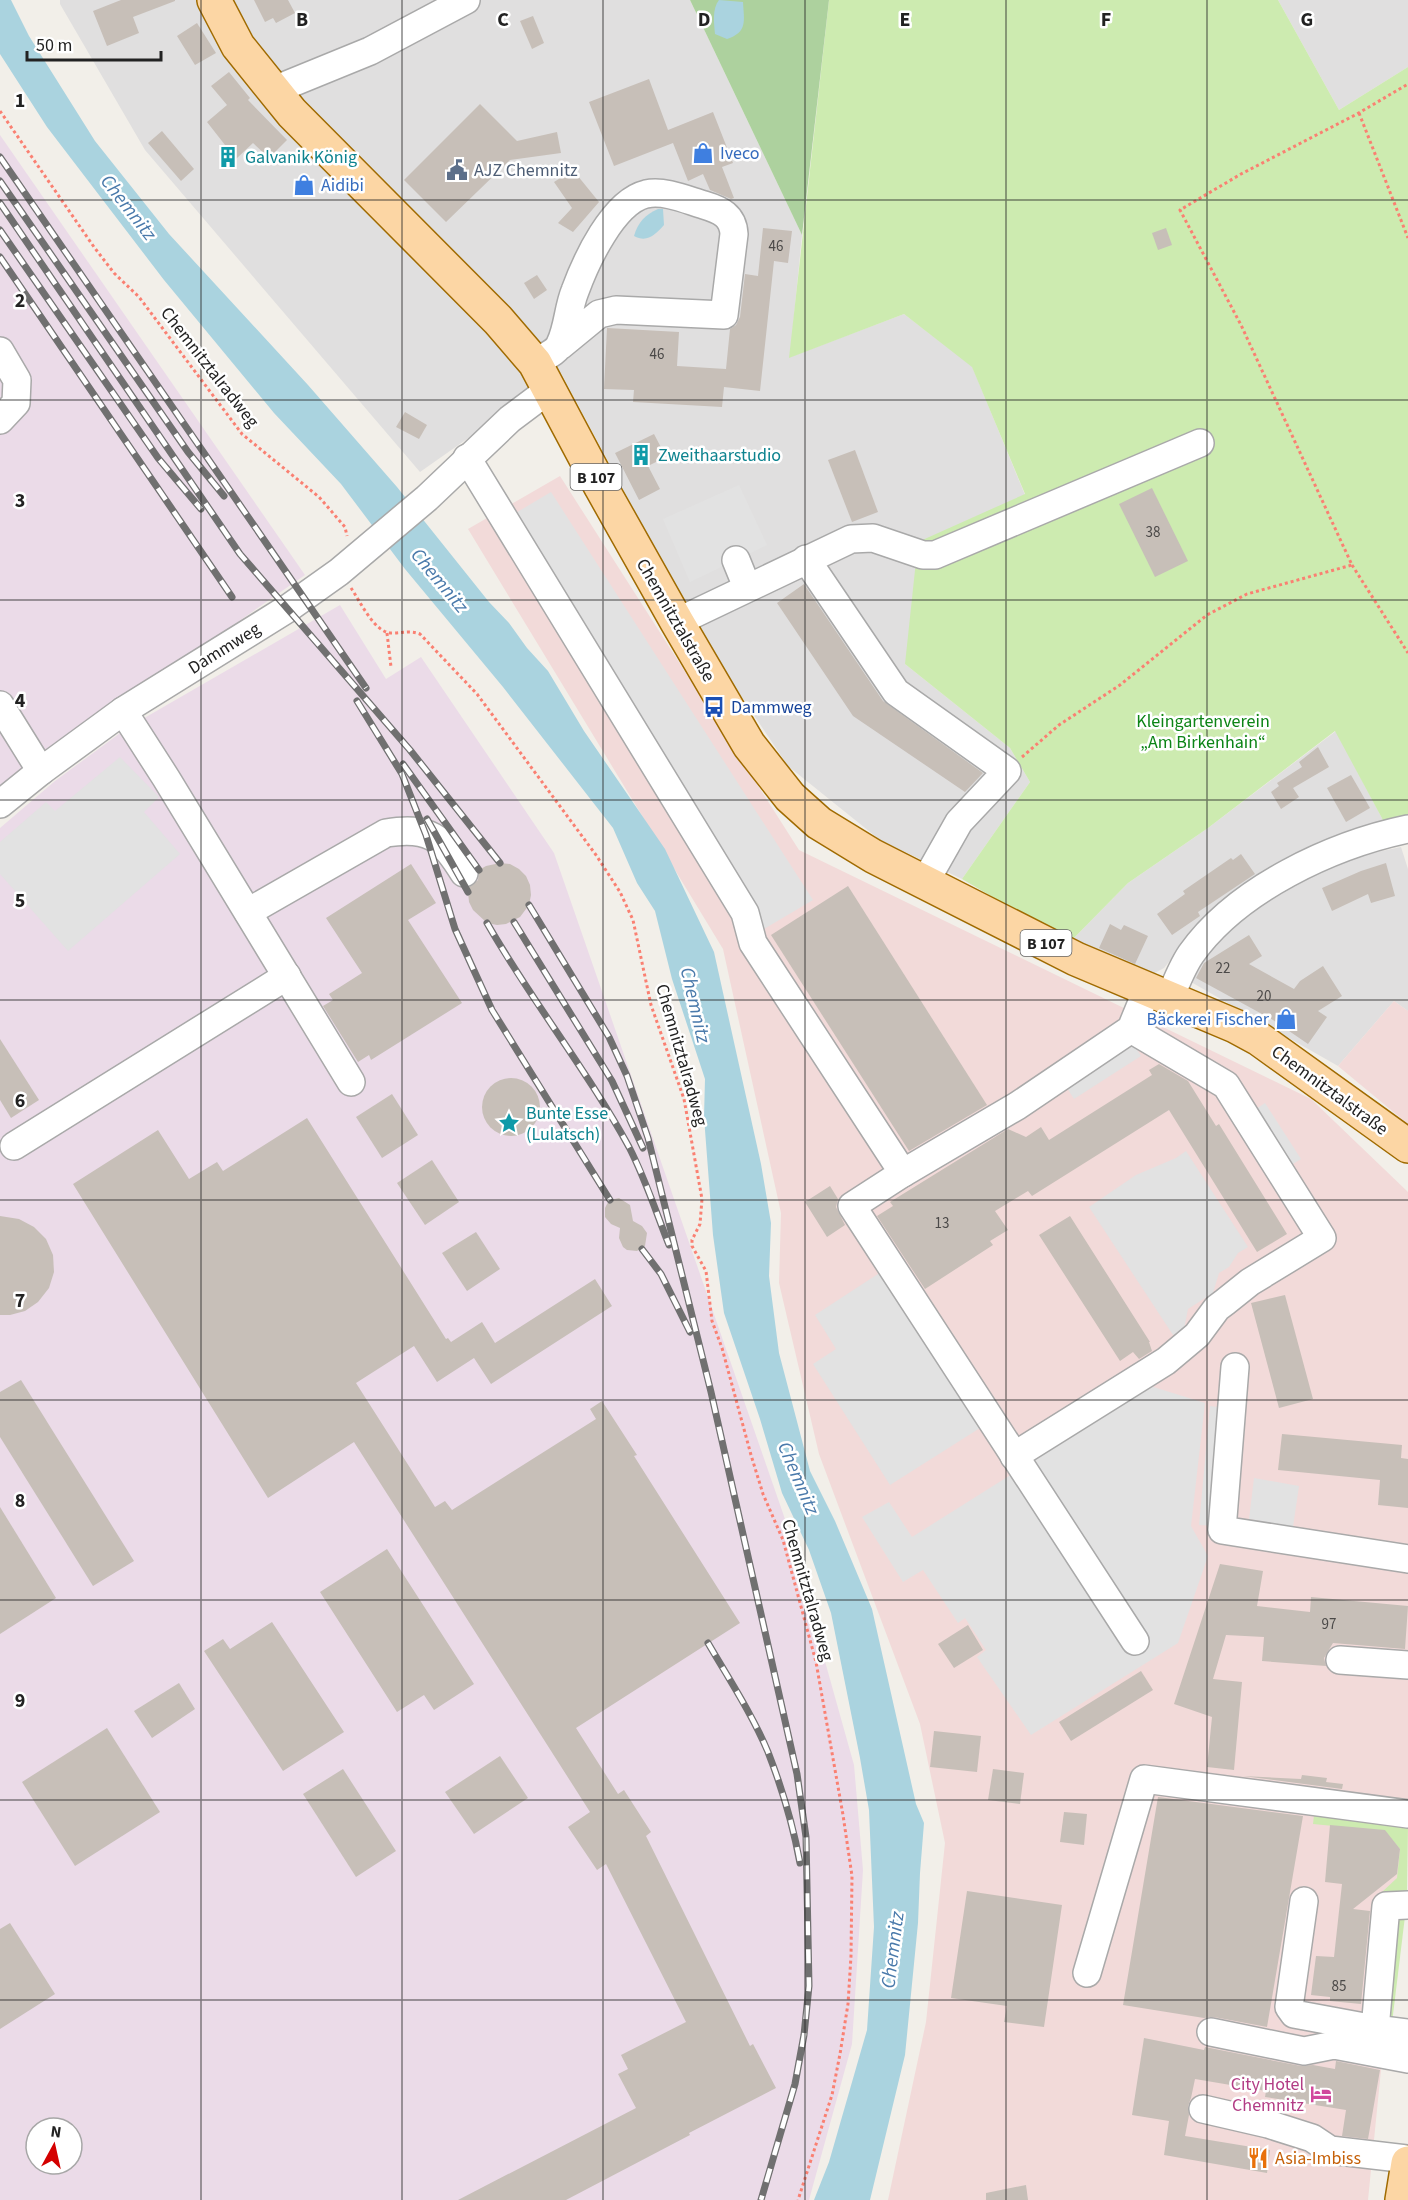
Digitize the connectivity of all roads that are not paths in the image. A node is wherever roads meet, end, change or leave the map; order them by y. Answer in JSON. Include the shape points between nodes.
{"nodes":[{"id":1,"x":214,"y":0,"type":"edge"},
{"id":2,"x":466,"y":0,"type":"edge"},
{"id":3,"x":272,"y":91,"type":"junction"},
{"id":4,"x":0,"y":351,"type":"edge"},
{"id":5,"x":548,"y":366,"type":"junction"},
{"id":6,"x":0,"y":420,"type":"edge"},
{"id":7,"x":1200,"y":443,"type":"dead end"},
{"id":8,"x":467,"y":458,"type":"junction"},
{"id":9,"x":806,"y":559,"type":"junction"},
{"id":10,"x":736,"y":561,"type":"dead end"},
{"id":11,"x":747,"y":587,"type":"junction"},
{"id":12,"x":677,"y":622,"type":"junction"},
{"id":13,"x":0,"y":705,"type":"edge"},
{"id":14,"x":123,"y":711,"type":"junction"},
{"id":15,"x":41,"y":771,"type":"junction"},
{"id":16,"x":0,"y":804,"type":"edge"},
{"id":17,"x":1408,"y":830,"type":"edge"},
{"id":18,"x":464,"y":873,"type":"dead end"},
{"id":19,"x":925,"y":882,"type":"junction"},
{"id":20,"x":248,"y":912,"type":"junction"},
{"id":21,"x":287,"y":976,"type":"junction"},
{"id":22,"x":1158,"y":995,"type":"junction"},
{"id":23,"x":1131,"y":1029,"type":"junction"},
{"id":24,"x":351,"y":1082,"type":"dead end"},
{"id":25,"x":14,"y":1146,"type":"dead end"},
{"id":26,"x":1408,"y":1146,"type":"edge"},
{"id":27,"x":903,"y":1173,"type":"junction"},
{"id":28,"x":1235,"y":1367,"type":"dead end"},
{"id":29,"x":1014,"y":1456,"type":"junction"},
{"id":30,"x":1408,"y":1559,"type":"edge"},
{"id":31,"x":1135,"y":1641,"type":"dead end"},
{"id":32,"x":1340,"y":1660,"type":"dead end"},
{"id":33,"x":1408,"y":1665,"type":"edge"},
{"id":34,"x":1408,"y":1814,"type":"edge"},
{"id":35,"x":1304,"y":1902,"type":"dead end"},
{"id":36,"x":1387,"y":1905,"type":"edge"},
{"id":37,"x":1087,"y":1973,"type":"dead end"},
{"id":38,"x":1375,"y":2029,"type":"junction"},
{"id":39,"x":1211,"y":2032,"type":"dead end"},
{"id":40,"x":1408,"y":2033,"type":"edge"},
{"id":41,"x":1408,"y":2059,"type":"edge"},
{"id":42,"x":1203,"y":2109,"type":"dead end"},
{"id":43,"x":1408,"y":2161,"type":"edge"},
{"id":44,"x":1402,"y":2200,"type":"edge"}],
"edges":[{"from":1,"to":3,"type":"main road","name":"Chemnitztalstraße","number":"B 107","via":[[238,46]]},
{"from":2,"to":3,"type":"street","via":[[370,51]]},
{"from":3,"to":5,"type":"main road","name":"Chemnitztalstraße","number":"B 107"},
{"from":4,"to":6,"type":"street","via":[[17,381],[16,403]]},
{"from":5,"to":5,"type":"street","name":"Dammweg","via":[[598,314],[640,311],[724,315],[734,234],[728,216],[672,195],[648,193],[624,206],[596,245]]},
{"from":5,"to":8,"type":"street","name":"Dammweg","via":[[510,419]]},
{"from":5,"to":12,"type":"main road","name":"Chemnitztalstraße","number":"B 107","via":[[601,487]]},
{"from":7,"to":9,"type":"street","via":[[935,555],[923,555],[873,537],[851,539]]},
{"from":8,"to":14,"type":"street","name":"Dammweg","via":[[427,498],[359,544],[339,572]]},
{"from":8,"to":27,"type":"street","via":[[745,913],[753,943]]},
{"from":9,"to":11,"type":"street"},
{"from":9,"to":19,"type":"street","via":[[896,692],[1007,771],[959,822]]},
{"from":10,"to":11,"type":"street"},
{"from":11,"to":12,"type":"street"},
{"from":12,"to":19,"type":"main road","name":"Chemnitztalstraße","number":"B 107","via":[[750,745],[790,797],[837,836]]},
{"from":13,"to":15,"type":"street"},
{"from":14,"to":15,"type":"street","name":"Dammweg"},
{"from":14,"to":20,"type":"street"},
{"from":15,"to":16,"type":"street","name":"Dammweg"},
{"from":17,"to":22,"type":"street","via":[[1327,854],[1238,905],[1216,924]]},
{"from":18,"to":20,"type":"street","via":[[438,839],[405,830],[386,833]]},
{"from":19,"to":22,"type":"main road","name":"Chemnitztalstraße","number":"B 107","via":[[1076,959]]},
{"from":20,"to":21,"type":"street"},
{"from":21,"to":24,"type":"street"},
{"from":21,"to":25,"type":"street"},
{"from":22,"to":23,"type":"street"},
{"from":22,"to":26,"type":"main road","name":"Chemnitztalstraße","number":"B 107","via":[[1259,1039]]},
{"from":23,"to":27,"type":"street","via":[[1017,1106]]},
{"from":23,"to":29,"type":"street","via":[[1226,1085],[1322,1238],[1250,1282],[1217,1308],[1197,1335],[1166,1361]]},
{"from":27,"to":29,"type":"street","via":[[852,1206]]},
{"from":28,"to":30,"type":"street","via":[[1222,1530]]},
{"from":29,"to":31,"type":"street"},
{"from":32,"to":33,"type":"street"},
{"from":34,"to":37,"type":"street","via":[[1144,1779]]},
{"from":35,"to":38,"type":"street","via":[[1289,2007],[1294,2014]]},
{"from":36,"to":38,"type":"street"},
{"from":38,"to":40,"type":"street"},
{"from":39,"to":41,"type":"street","via":[[1304,2051],[1334,2045]]},
{"from":42,"to":43,"type":"street","via":[[1312,2138],[1330,2150]]},
{"from":43,"to":44,"type":"main road"}]}
